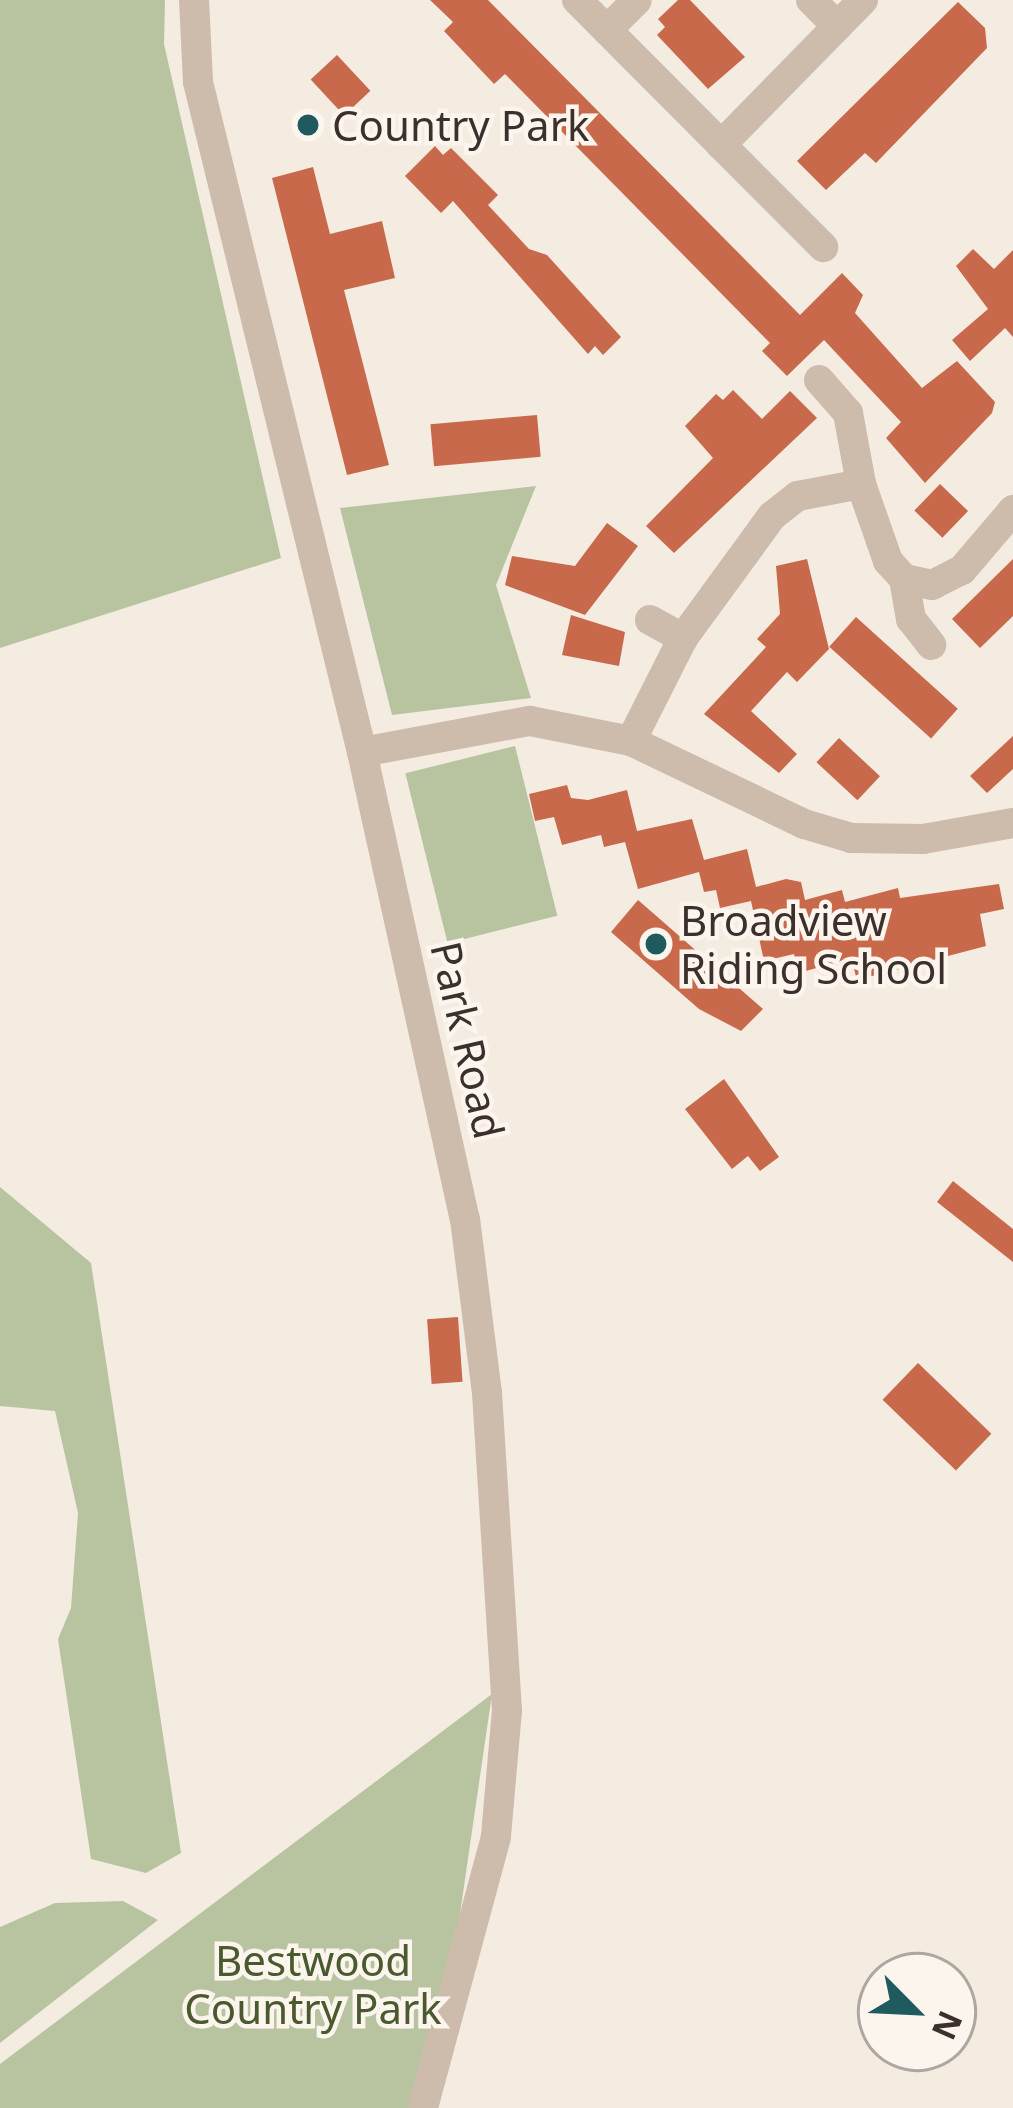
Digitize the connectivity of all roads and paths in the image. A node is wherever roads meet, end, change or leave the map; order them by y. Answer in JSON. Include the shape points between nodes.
{"nodes":[{"id":1,"x":194,"y":0,"type":"edge"},
{"id":2,"x":577,"y":0,"type":"edge"},
{"id":3,"x":637,"y":0,"type":"edge"},
{"id":4,"x":812,"y":0,"type":"edge"},
{"id":5,"x":862,"y":0,"type":"edge"},
{"id":6,"x":837,"y":26,"type":"junction"},
{"id":7,"x":607,"y":30,"type":"junction"},
{"id":8,"x":721,"y":145,"type":"junction"},
{"id":9,"x":823,"y":247,"type":"dead end"},
{"id":10,"x":819,"y":380,"type":"dead end"},
{"id":11,"x":862,"y":484,"type":"junction"},
{"id":12,"x":1013,"y":510,"type":"edge"},
{"id":13,"x":904,"y":579,"type":"junction"},
{"id":14,"x":650,"y":620,"type":"dead end"},
{"id":15,"x":683,"y":638,"type":"junction"},
{"id":16,"x":931,"y":645,"type":"dead end"},
{"id":17,"x":631,"y":741,"type":"junction"},
{"id":18,"x":362,"y":752,"type":"junction"},
{"id":19,"x":1013,"y":823,"type":"edge"},
{"id":20,"x":423,"y":2108,"type":"edge"}],
"edges":[{"from":1,"to":18,"type":"street","name":"Park Road","via":[[198,82]]},
{"from":2,"to":7,"type":"street"},
{"from":3,"to":7,"type":"street"},
{"from":4,"to":6,"type":"street"},
{"from":5,"to":6,"type":"street"},
{"from":6,"to":8,"type":"street"},
{"from":7,"to":8,"type":"street"},
{"from":8,"to":9,"type":"street"},
{"from":10,"to":11,"type":"street","via":[[848,413]]},
{"from":11,"to":13,"type":"street","via":[[888,561]]},
{"from":11,"to":15,"type":"street","via":[[798,496],[772,516]]},
{"from":12,"to":13,"type":"street","via":[[962,571],[932,585]]},
{"from":13,"to":16,"type":"street","via":[[911,620]]},
{"from":14,"to":15,"type":"street"},
{"from":15,"to":17,"type":"street"},
{"from":17,"to":18,"type":"street","via":[[530,721]]},
{"from":17,"to":19,"type":"street","via":[[804,824],[851,838],[923,838]]},
{"from":18,"to":20,"type":"street","name":"Park Road","via":[[465,1220],[487,1393],[507,1710],[496,1837]]}]}
